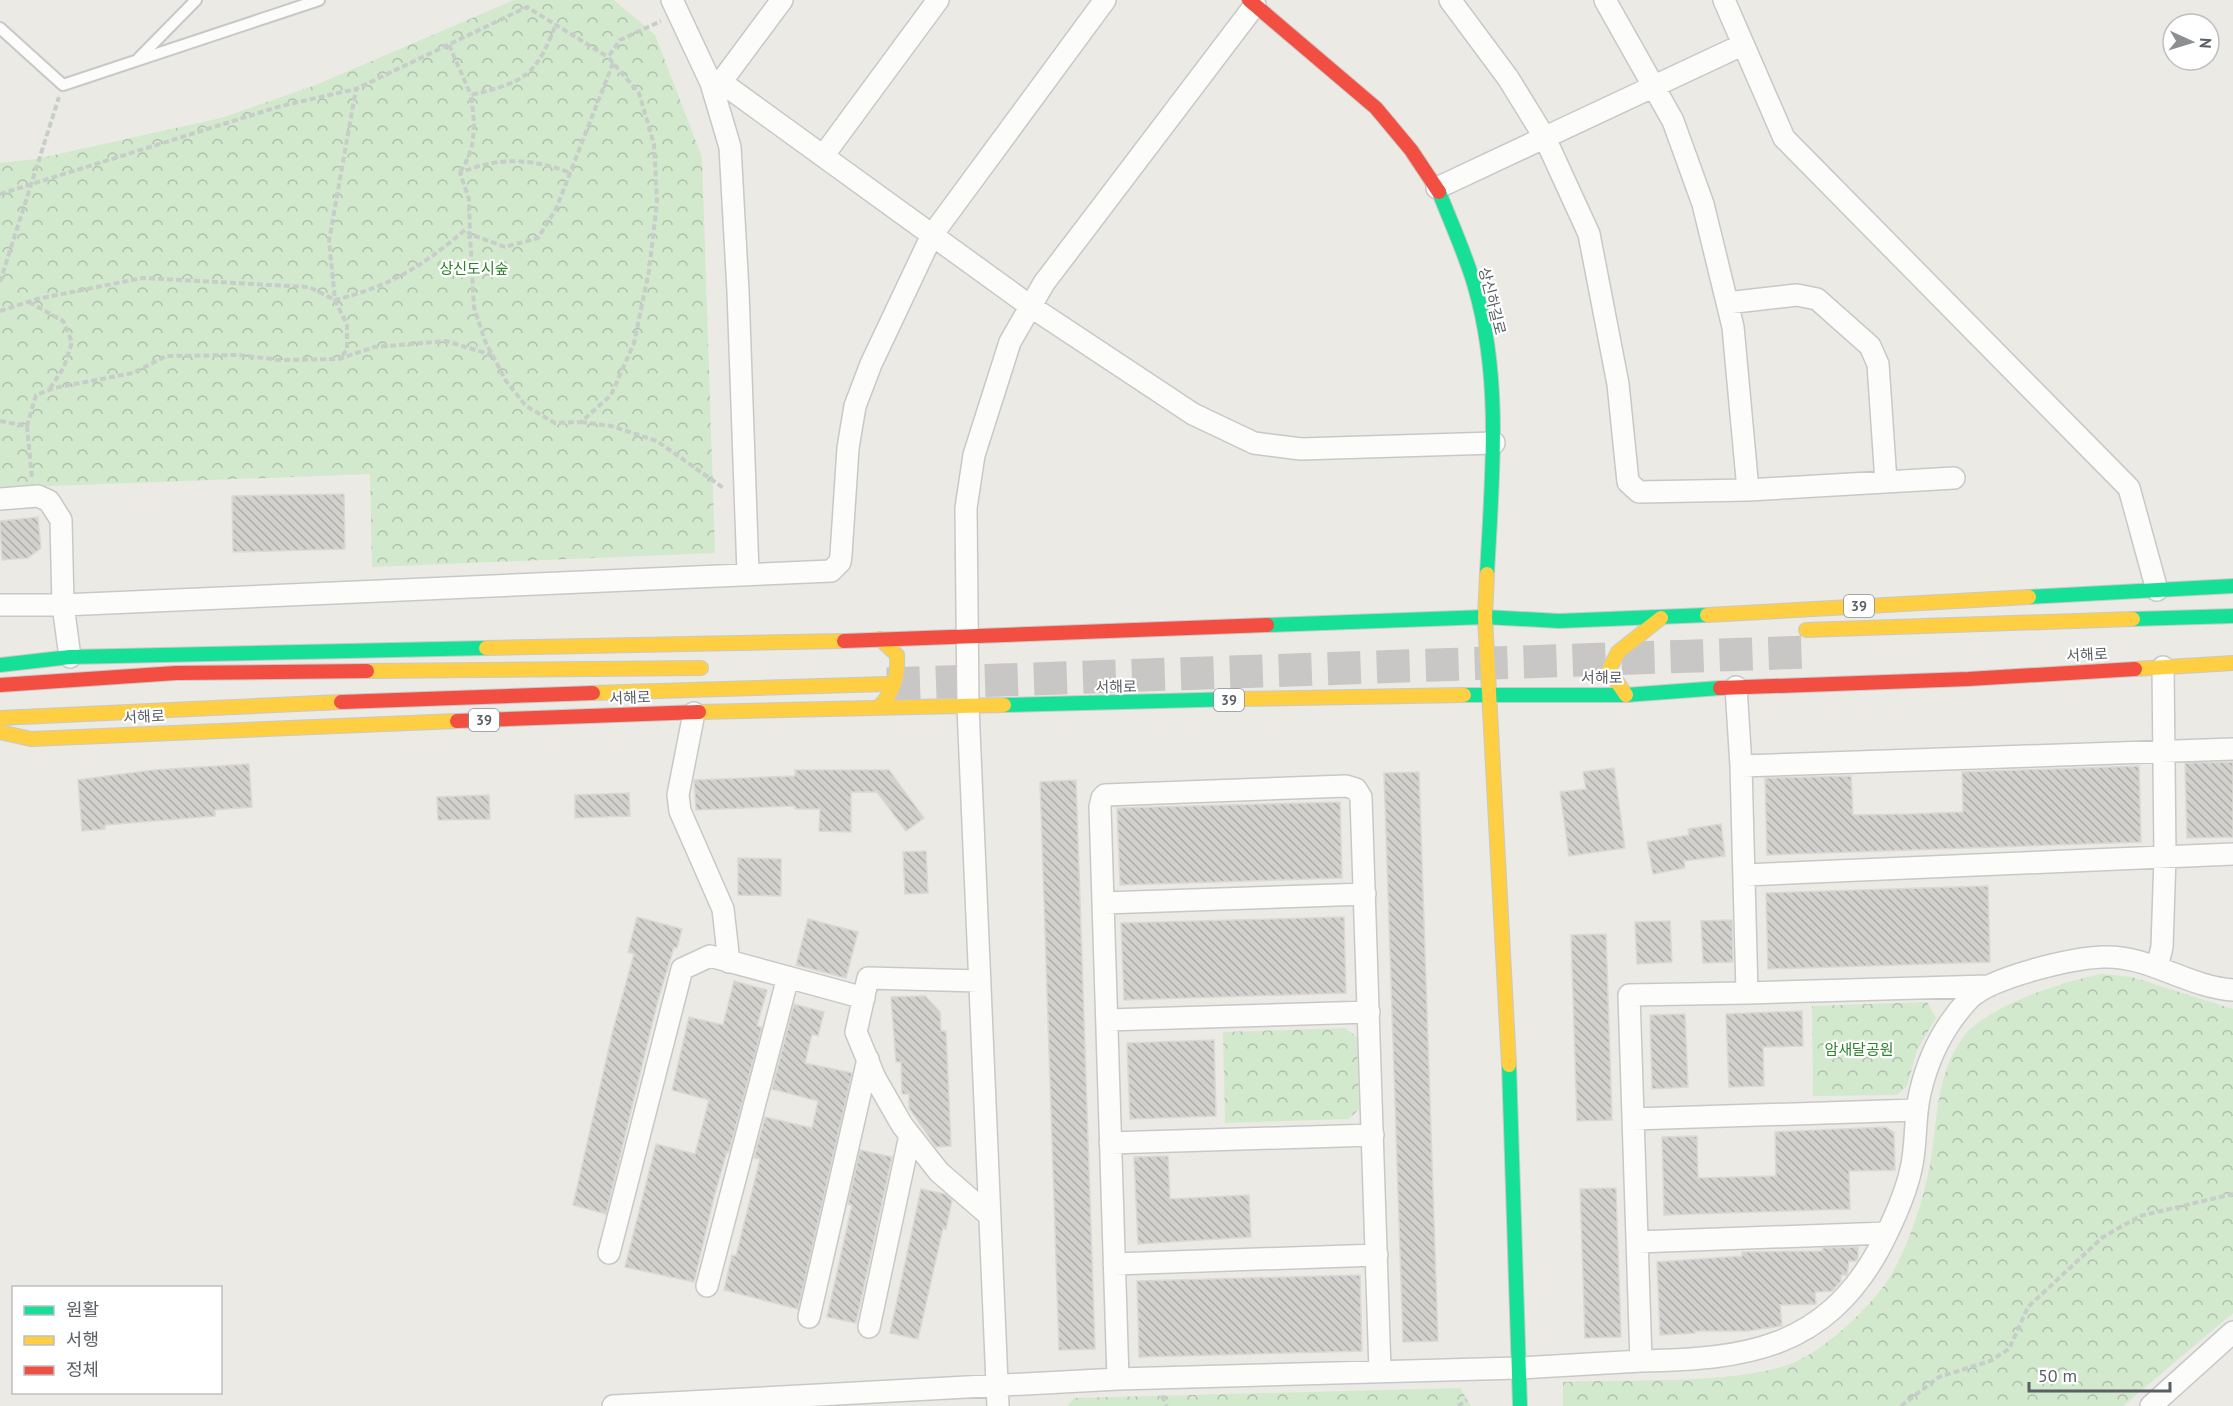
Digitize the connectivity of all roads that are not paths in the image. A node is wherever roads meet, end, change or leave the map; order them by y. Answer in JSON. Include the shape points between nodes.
{"nodes":[{"id":1,"x":196,"y":0,"type":"edge"},
{"id":2,"x":318,"y":0,"type":"edge"},
{"id":3,"x":782,"y":0,"type":"edge"},
{"id":4,"x":938,"y":0,"type":"edge"},
{"id":5,"x":1104,"y":0,"type":"edge"},
{"id":6,"x":1450,"y":0,"type":"edge"},
{"id":7,"x":1605,"y":0,"type":"edge"},
{"id":8,"x":1724,"y":0,"type":"edge"},
{"id":9,"x":1252,"y":2,"type":"edge"},
{"id":10,"x":675,"y":6,"type":"edge"},
{"id":11,"x":0,"y":28,"type":"edge"},
{"id":12,"x":1742,"y":45,"type":"junction"},
{"id":13,"x":137,"y":60,"type":"junction"},
{"id":14,"x":716,"y":83,"type":"junction"},
{"id":15,"x":1653,"y":85,"type":"junction"},
{"id":16,"x":1545,"y":138,"type":"junction"},
{"id":17,"x":823,"y":156,"type":"junction"},
{"id":18,"x":1437,"y":188,"type":"junction"},
{"id":19,"x":932,"y":235,"type":"junction"},
{"id":20,"x":1727,"y":303,"type":"junction"},
{"id":21,"x":1030,"y":306,"type":"junction"},
{"id":22,"x":1494,"y":443,"type":"junction"},
{"id":23,"x":1954,"y":478,"type":"dead end"},
{"id":24,"x":1886,"y":482,"type":"junction"},
{"id":25,"x":1748,"y":490,"type":"junction"},
{"id":26,"x":0,"y":499,"type":"edge"},
{"id":27,"x":748,"y":573,"type":"junction"},
{"id":28,"x":2233,"y":586,"type":"edge"},
{"id":29,"x":2157,"y":590,"type":"junction"},
{"id":30,"x":0,"y":605,"type":"edge"},
{"id":31,"x":63,"y":605,"type":"junction"},
{"id":32,"x":2233,"y":616,"type":"edge"},
{"id":33,"x":1485,"y":617,"type":"junction"},
{"id":34,"x":1661,"y":618,"type":"junction"},
{"id":35,"x":1806,"y":630,"type":"dead end"},
{"id":36,"x":968,"y":634,"type":"junction"},
{"id":37,"x":880,"y":639,"type":"junction"},
{"id":38,"x":70,"y":657,"type":"junction"},
{"id":39,"x":2233,"y":663,"type":"edge"},
{"id":40,"x":0,"y":665,"type":"edge"},
{"id":41,"x":2163,"y":667,"type":"junction"},
{"id":42,"x":712,"y":668,"type":"dead end"},
{"id":43,"x":887,"y":684,"type":"tunnel mouth"},
{"id":44,"x":0,"y":685,"type":"edge"},
{"id":45,"x":1736,"y":687,"type":"junction"},
{"id":46,"x":1490,"y":694,"type":"junction"},
{"id":47,"x":1626,"y":696,"type":"junction"},
{"id":48,"x":968,"y":707,"type":"junction"},
{"id":49,"x":878,"y":708,"type":"junction"},
{"id":50,"x":694,"y":713,"type":"junction"},
{"id":51,"x":0,"y":718,"type":"edge"},
{"id":52,"x":0,"y":732,"type":"edge"},
{"id":53,"x":2233,"y":749,"type":"edge"},
{"id":54,"x":2165,"y":751,"type":"junction"},
{"id":55,"x":1741,"y":766,"type":"junction"},
{"id":56,"x":2233,"y":854,"type":"edge"},
{"id":57,"x":2165,"y":857,"type":"junction"},
{"id":58,"x":1744,"y":875,"type":"junction"},
{"id":59,"x":1365,"y":894,"type":"junction"},
{"id":60,"x":1104,"y":903,"type":"junction"},
{"id":61,"x":729,"y":962,"type":"junction"},
{"id":62,"x":2157,"y":967,"type":"junction"},
{"id":63,"x":788,"y":977,"type":"junction"},
{"id":64,"x":980,"y":981,"type":"junction"},
{"id":65,"x":1993,"y":986,"type":"junction"},
{"id":66,"x":2233,"y":990,"type":"edge"},
{"id":67,"x":1747,"y":993,"type":"junction"},
{"id":68,"x":864,"y":998,"type":"junction"},
{"id":69,"x":1369,"y":1012,"type":"junction"},
{"id":70,"x":1107,"y":1020,"type":"junction"},
{"id":71,"x":868,"y":1059,"type":"junction"},
{"id":72,"x":1916,"y":1110,"type":"junction"},
{"id":73,"x":1633,"y":1119,"type":"junction"},
{"id":74,"x":910,"y":1135,"type":"junction"},
{"id":75,"x":1373,"y":1135,"type":"junction"},
{"id":76,"x":1110,"y":1143,"type":"junction"},
{"id":77,"x":990,"y":1216,"type":"junction"},
{"id":78,"x":1887,"y":1233,"type":"junction"},
{"id":79,"x":1637,"y":1242,"type":"junction"},
{"id":80,"x":609,"y":1253,"type":"dead end"},
{"id":81,"x":1377,"y":1255,"type":"junction"},
{"id":82,"x":1114,"y":1264,"type":"junction"},
{"id":83,"x":707,"y":1286,"type":"dead end"},
{"id":84,"x":809,"y":1317,"type":"dead end"},
{"id":85,"x":869,"y":1327,"type":"dead end"},
{"id":86,"x":2233,"y":1332,"type":"edge"},
{"id":87,"x":1641,"y":1360,"type":"junction"},
{"id":88,"x":1518,"y":1368,"type":"junction"},
{"id":89,"x":1380,"y":1371,"type":"junction"},
{"id":90,"x":1118,"y":1379,"type":"junction"},
{"id":91,"x":998,"y":1385,"type":"junction"},
{"id":92,"x":613,"y":1406,"type":"edge"},
{"id":93,"x":998,"y":1406,"type":"edge"},
{"id":94,"x":1520,"y":1406,"type":"edge"},
{"id":95,"x":2151,"y":1406,"type":"edge"}],
"edges":[{"from":1,"to":13,"type":"lane"},
{"from":2,"to":13,"type":"lane"},
{"from":3,"to":14,"type":"street"},
{"from":4,"to":17,"type":"street"},
{"from":5,"to":19,"type":"street"},
{"from":6,"to":16,"type":"street","via":[[1508,78]]},
{"from":7,"to":15,"type":"street"},
{"from":8,"to":12,"type":"street"},
{"from":9,"to":18,"type":"main road","name":"상신하길로","via":[[1376,108]]},
{"from":9,"to":21,"type":"street"},
{"from":10,"to":14,"type":"street"},
{"from":11,"to":13,"type":"lane","via":[[63,85]]},
{"from":12,"to":15,"type":"street"},
{"from":12,"to":29,"type":"street","via":[[1784,138],[2129,488]]},
{"from":14,"to":17,"type":"street"},
{"from":14,"to":27,"type":"street","via":[[730,147]]},
{"from":15,"to":16,"type":"street"},
{"from":15,"to":20,"type":"street","via":[[1673,121],[1703,204]]},
{"from":16,"to":18,"type":"street"},
{"from":16,"to":25,"type":"street","via":[[1589,234],[1618,384],[1628,482],[1639,492]]},
{"from":17,"to":19,"type":"street"},
{"from":18,"to":22,"type":"main road","name":"상신하길로","via":[[1475,287],[1492,378]]},
{"from":19,"to":21,"type":"street"},
{"from":19,"to":27,"type":"street","via":[[855,406],[840,562],[825,573]]},
{"from":20,"to":24,"type":"street","via":[[1797,295],[1817,299],[1870,346],[1878,364]]},
{"from":20,"to":25,"type":"street"},
{"from":21,"to":22,"type":"street","via":[[1193,414],[1254,443],[1301,449]]},
{"from":21,"to":36,"type":"street","via":[[1010,342],[974,455],[966,508]]},
{"from":22,"to":33,"type":"main road","name":"상신하길로"},
{"from":23,"to":24,"type":"street"},
{"from":24,"to":25,"type":"street"},
{"from":26,"to":31,"type":"street","via":[[33,496],[49,501],[61,520]]},
{"from":27,"to":31,"type":"street"},
{"from":28,"to":29,"type":"main road","number":"39"},
{"from":29,"to":34,"type":"main road","number":"39"},
{"from":30,"to":31,"type":"street"},
{"from":31,"to":38,"type":"street"},
{"from":32,"to":35,"type":"main road","number":"39"},
{"from":33,"to":34,"type":"main road","number":"39","via":[[1559,621]]},
{"from":33,"to":36,"type":"main road","number":"39"},
{"from":33,"to":46,"type":"main road","name":"상신하길로"},
{"from":34,"to":47,"type":"main road","via":[[1618,652],[1609,670]]},
{"from":36,"to":37,"type":"main road","number":"39"},
{"from":36,"to":48,"type":"street"},
{"from":37,"to":38,"type":"main road","number":"39"},
{"from":37,"to":49,"type":"main road","via":[[897,655],[898,672],[893,694]]},
{"from":38,"to":40,"type":"main road","number":"39"},
{"from":39,"to":41,"type":"main road","name":"서해로","number":"39"},
{"from":41,"to":45,"type":"main road","name":"서해로","number":"39"},
{"from":41,"to":54,"type":"street"},
{"from":42,"to":44,"type":"main road","name":"서해로","via":[[176,674]]},
{"from":43,"to":51,"type":"main road","name":"서해로","number":"39","via":[[451,697]]},
{"from":45,"to":47,"type":"main road","name":"서해로","number":"39"},
{"from":45,"to":55,"type":"street"},
{"from":46,"to":47,"type":"main road","name":"서해로","number":"39"},
{"from":46,"to":48,"type":"main road","name":"서해로","number":"39"},
{"from":46,"to":88,"type":"main road","name":"상신하길로","via":[[1508,1017]]},
{"from":48,"to":49,"type":"main road","name":"서해로","number":"39"},
{"from":48,"to":64,"type":"street"},
{"from":49,"to":50,"type":"main road","name":"서해로","number":"39"},
{"from":50,"to":52,"type":"main road","name":"서해로","number":"39","via":[[31,739]]},
{"from":50,"to":61,"type":"street","via":[[678,795],[680,811],[723,909]]},
{"from":53,"to":54,"type":"street"},
{"from":54,"to":55,"type":"street"},
{"from":54,"to":57,"type":"street"},
{"from":55,"to":58,"type":"street"},
{"from":56,"to":57,"type":"street"},
{"from":57,"to":58,"type":"street"},
{"from":57,"to":62,"type":"street","via":[[2162,947]]},
{"from":58,"to":67,"type":"street"},
{"from":59,"to":60,"type":"street"},
{"from":59,"to":60,"type":"street","via":[[1362,803],[1359,792],[1351,787],[1112,794],[1100,802]]},
{"from":59,"to":69,"type":"street"},
{"from":60,"to":70,"type":"street"},
{"from":61,"to":63,"type":"street"},
{"from":61,"to":80,"type":"street","via":[[710,956],[682,969]]},
{"from":62,"to":65,"type":"street","via":[[2133,958],[2103,957],[2036,970]]},
{"from":62,"to":66,"type":"street","via":[[2218,989]]},
{"from":63,"to":68,"type":"street"},
{"from":63,"to":83,"type":"street"},
{"from":64,"to":68,"type":"street","via":[[868,978]]},
{"from":64,"to":77,"type":"street"},
{"from":65,"to":67,"type":"street"},
{"from":65,"to":72,"type":"street","via":[[1972,996],[1935,1047]]},
{"from":67,"to":73,"type":"street","via":[[1629,995]]},
{"from":68,"to":71,"type":"street","via":[[856,1032]]},
{"from":69,"to":70,"type":"street"},
{"from":69,"to":75,"type":"street"},
{"from":70,"to":76,"type":"street"},
{"from":71,"to":74,"type":"street","via":[[875,1078]]},
{"from":71,"to":84,"type":"street"},
{"from":72,"to":73,"type":"street"},
{"from":72,"to":78,"type":"street","via":[[1911,1169]]},
{"from":73,"to":79,"type":"street"},
{"from":74,"to":77,"type":"street","via":[[939,1172]]},
{"from":74,"to":85,"type":"street"},
{"from":75,"to":76,"type":"street"},
{"from":75,"to":81,"type":"street"},
{"from":76,"to":82,"type":"street"},
{"from":77,"to":91,"type":"street"},
{"from":78,"to":79,"type":"street"},
{"from":78,"to":87,"type":"street","via":[[1854,1290],[1829,1314],[1799,1333],[1735,1355]]},
{"from":79,"to":87,"type":"street"},
{"from":81,"to":82,"type":"street"},
{"from":81,"to":89,"type":"street"},
{"from":82,"to":90,"type":"street"},
{"from":86,"to":95,"type":"street"},
{"from":87,"to":88,"type":"street"},
{"from":88,"to":89,"type":"street"},
{"from":88,"to":94,"type":"main road","name":"상신하길로"},
{"from":89,"to":90,"type":"street"},
{"from":90,"to":91,"type":"street"},
{"from":91,"to":92,"type":"street"},
{"from":91,"to":93,"type":"street"}]}
